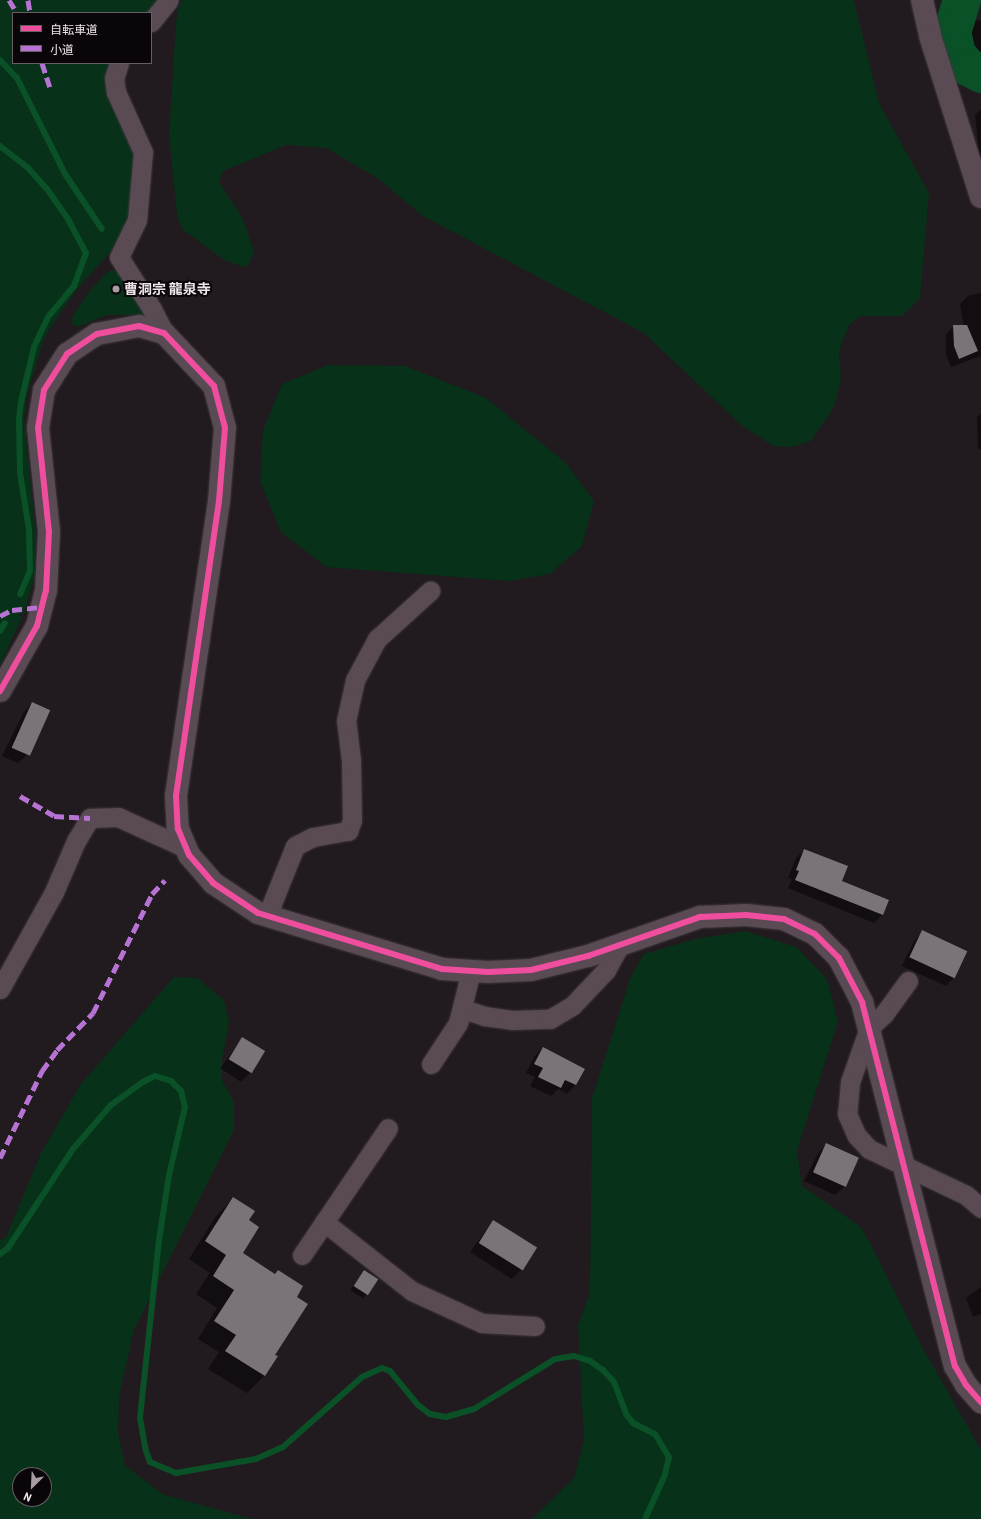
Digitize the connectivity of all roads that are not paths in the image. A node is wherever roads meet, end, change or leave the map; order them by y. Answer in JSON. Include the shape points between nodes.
{"nodes":[{"id":1,"x":169,"y":0,"type":"edge"},
{"id":2,"x":922,"y":0,"type":"edge"},
{"id":3,"x":152,"y":21,"type":"edge"},
{"id":4,"x":119,"y":64,"type":"edge"},
{"id":5,"x":981,"y":196,"type":"edge"},
{"id":6,"x":164,"y":333,"type":"junction"},
{"id":7,"x":430,"y":591,"type":"dead end"},
{"id":8,"x":0,"y":690,"type":"edge"},
{"id":9,"x":186,"y":848,"type":"junction"},
{"id":10,"x":267,"y":916,"type":"junction"},
{"id":11,"x":620,"y":945,"type":"junction"},
{"id":12,"x":471,"y":971,"type":"junction"},
{"id":13,"x":908,"y":981,"type":"dead end"},
{"id":14,"x":0,"y":989,"type":"edge"},
{"id":15,"x":463,"y":1009,"type":"junction"},
{"id":16,"x":868,"y":1028,"type":"junction"},
{"id":17,"x":431,"y":1064,"type":"dead end"},
{"id":18,"x":388,"y":1128,"type":"dead end"},
{"id":19,"x":903,"y":1165,"type":"junction"},
{"id":20,"x":981,"y":1208,"type":"edge"},
{"id":21,"x":324,"y":1222,"type":"junction"},
{"id":22,"x":302,"y":1255,"type":"dead end"},
{"id":23,"x":535,"y":1326,"type":"dead end"},
{"id":24,"x":981,"y":1402,"type":"edge"}],
"edges":[{"from":1,"to":3,"type":"street"},
{"from":2,"to":5,"type":"street","via":[[930,36]]},
{"from":4,"to":6,"type":"street","via":[[114,78],[116,92],[143,152],[137,220],[119,257]]},
{"from":6,"to":8,"type":"street","via":[[138,326],[97,334],[67,354],[44,390],[38,428],[49,532],[46,591],[36,626]]},
{"from":6,"to":9,"type":"street","via":[[214,386],[225,428],[219,501],[176,796],[178,829]]},
{"from":7,"to":10,"type":"street","via":[[378,639],[355,680],[346,721],[351,760],[352,820],[348,831],[313,837],[295,846]]},
{"from":9,"to":10,"type":"street","via":[[213,883],[258,913]]},
{"from":9,"to":14,"type":"street","via":[[118,817],[90,818],[76,841],[54,892]]},
{"from":10,"to":12,"type":"street","via":[[442,969]]},
{"from":11,"to":12,"type":"street","via":[[531,970]]},
{"from":11,"to":15,"type":"street","via":[[606,970],[572,1006],[550,1019],[512,1020],[484,1016]]},
{"from":11,"to":16,"type":"street","via":[[700,917],[746,915],[784,919],[815,934],[839,958],[862,1002]]},
{"from":12,"to":15,"type":"street"},
{"from":13,"to":16,"type":"street","via":[[884,1014]]},
{"from":15,"to":17,"type":"street","via":[[458,1023]]},
{"from":16,"to":19,"type":"street"},
{"from":16,"to":19,"type":"street","via":[[850,1082],[847,1114],[857,1136],[869,1149]]},
{"from":18,"to":21,"type":"street"},
{"from":19,"to":20,"type":"street","via":[[966,1195]]},
{"from":19,"to":24,"type":"street","via":[[955,1366],[966,1385]]},
{"from":21,"to":22,"type":"street"},
{"from":21,"to":23,"type":"street","via":[[412,1291],[482,1323]]}]}
